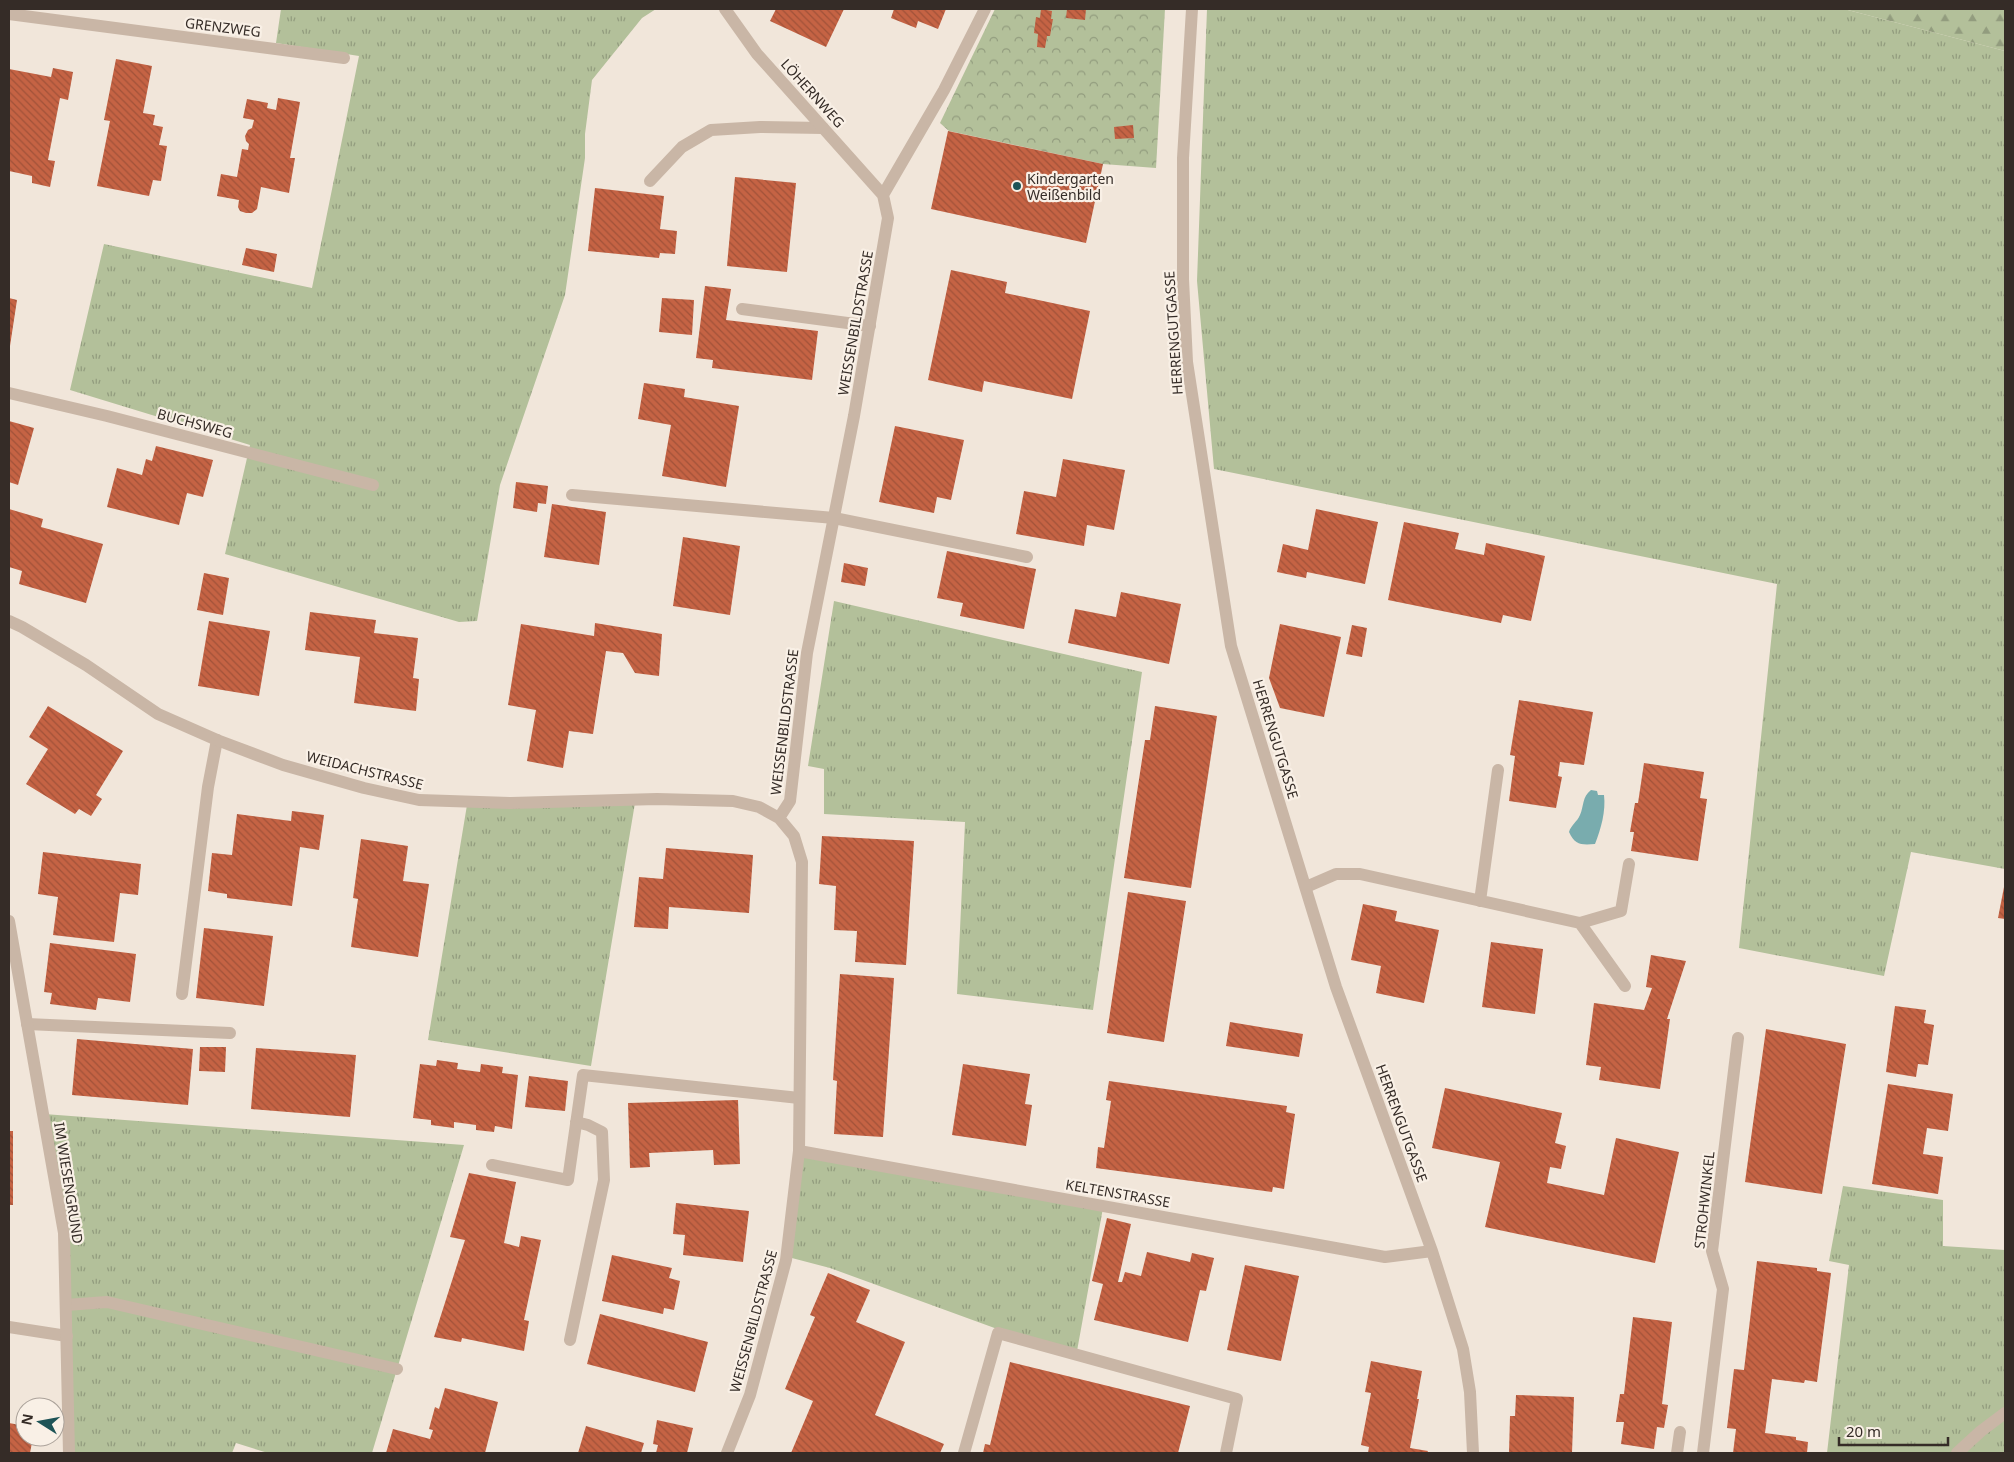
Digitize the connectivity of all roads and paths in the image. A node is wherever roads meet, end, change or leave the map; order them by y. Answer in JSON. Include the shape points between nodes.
{"nodes":[{"id":1,"x":724,"y":9,"type":"edge"},
{"id":2,"x":985,"y":9,"type":"edge"},
{"id":3,"x":1192,"y":9,"type":"edge"},
{"id":4,"x":9,"y":14,"type":"edge"},
{"id":5,"x":344,"y":58,"type":"dead end"},
{"id":6,"x":823,"y":128,"type":"junction"},
{"id":7,"x":650,"y":181,"type":"dead end"},
{"id":8,"x":883,"y":195,"type":"junction"},
{"id":9,"x":742,"y":309,"type":"dead end"},
{"id":10,"x":870,"y":326,"type":"junction"},
{"id":11,"x":9,"y":393,"type":"edge"},
{"id":12,"x":373,"y":485,"type":"dead end"},
{"id":13,"x":572,"y":495,"type":"dead end"},
{"id":14,"x":834,"y":518,"type":"junction"},
{"id":15,"x":1027,"y":557,"type":"dead end"},
{"id":16,"x":9,"y":621,"type":"edge"},
{"id":17,"x":218,"y":740,"type":"junction"},
{"id":18,"x":1498,"y":770,"type":"dead end"},
{"id":19,"x":779,"y":818,"type":"junction"},
{"id":20,"x":1629,"y":864,"type":"dead end"},
{"id":21,"x":1306,"y":887,"type":"junction"},
{"id":22,"x":1480,"y":901,"type":"junction"},
{"id":23,"x":9,"y":921,"type":"edge"},
{"id":24,"x":1580,"y":923,"type":"junction"},
{"id":25,"x":1625,"y":986,"type":"dead end"},
{"id":26,"x":182,"y":994,"type":"dead end"},
{"id":27,"x":27,"y":1024,"type":"junction"},
{"id":28,"x":230,"y":1033,"type":"dead end"},
{"id":29,"x":1738,"y":1038,"type":"dead end"},
{"id":30,"x":799,"y":1098,"type":"junction"},
{"id":31,"x":576,"y":1122,"type":"junction"},
{"id":32,"x":799,"y":1151,"type":"junction"},
{"id":33,"x":492,"y":1165,"type":"dead end"},
{"id":34,"x":1432,"y":1251,"type":"junction"},
{"id":35,"x":66,"y":1305,"type":"junction"},
{"id":36,"x":9,"y":1327,"type":"edge"},
{"id":37,"x":67,"y":1336,"type":"junction"},
{"id":38,"x":570,"y":1340,"type":"dead end"},
{"id":39,"x":397,"y":1369,"type":"dead end"},
{"id":40,"x":2005,"y":1413,"type":"edge"},
{"id":41,"x":1680,"y":1432,"type":"dead end"},
{"id":42,"x":69,"y":1453,"type":"edge"},
{"id":43,"x":727,"y":1453,"type":"edge"},
{"id":44,"x":964,"y":1453,"type":"edge"},
{"id":45,"x":1226,"y":1453,"type":"edge"},
{"id":46,"x":1473,"y":1453,"type":"edge"},
{"id":47,"x":1677,"y":1453,"type":"edge"},
{"id":48,"x":1703,"y":1453,"type":"edge"},
{"id":49,"x":1956,"y":1453,"type":"edge"}],
"edges":[{"from":1,"to":6,"type":"street","name":"LÖHERNWEG","via":[[758,54]]},
{"from":2,"to":8,"type":"street","via":[[944,90]]},
{"from":3,"to":21,"type":"street","name":"HERRENGUTGASSE","via":[[1183,158],[1187,362],[1231,646]]},
{"from":4,"to":5,"type":"street","name":"GRENZWEG"},
{"from":6,"to":7,"type":"street","via":[[711,130],[682,147]]},
{"from":6,"to":8,"type":"street","name":"LÖHERNWEG"},
{"from":8,"to":10,"type":"street","name":"WEISSENBILDSTRASSE","via":[[888,218]]},
{"from":9,"to":10,"type":"street"},
{"from":10,"to":14,"type":"street","name":"WEISSENBILDSTRASSE"},
{"from":11,"to":12,"type":"street","name":"BUCHSWEG"},
{"from":13,"to":14,"type":"street"},
{"from":14,"to":15,"type":"street"},
{"from":14,"to":19,"type":"street","name":"WEISSENBILDSTRASSE","via":[[807,653],[790,800]]},
{"from":16,"to":17,"type":"street","name":"WEIDACHSTRASSE","via":[[86,665],[158,714]]},
{"from":17,"to":19,"type":"street","name":"WEIDACHSTRASSE","via":[[283,765],[419,800],[511,803],[657,799],[733,801]]},
{"from":17,"to":26,"type":"street","via":[[208,787]]},
{"from":18,"to":22,"type":"street"},
{"from":19,"to":30,"type":"street","name":"WEISSENBILDSTRASSE","via":[[794,836],[802,862]]},
{"from":20,"to":24,"type":"street","via":[[1621,911]]},
{"from":21,"to":22,"type":"street","via":[[1336,874],[1360,874]]},
{"from":21,"to":34,"type":"street","name":"HERRENGUTGASSE","via":[[1336,986]]},
{"from":22,"to":24,"type":"street"},
{"from":23,"to":27,"type":"street","name":"IM WIESENGRUND"},
{"from":24,"to":25,"type":"street"},
{"from":27,"to":28,"type":"street"},
{"from":27,"to":35,"type":"street","name":"IM WIESENGRUND","via":[[64,1233]]},
{"from":29,"to":48,"type":"street","name":"STROHWINKEL","via":[[1712,1251],[1723,1289]]},
{"from":30,"to":31,"type":"street","via":[[583,1075]]},
{"from":30,"to":32,"type":"street","name":"WEISSENBILDSTRASSE"},
{"from":31,"to":33,"type":"street","via":[[568,1180]]},
{"from":31,"to":38,"type":"street","via":[[602,1132],[604,1180]]},
{"from":32,"to":34,"type":"street","name":"KELTENSTRASSE","via":[[1385,1257]]},
{"from":32,"to":43,"type":"street","name":"WEISSENBILDSTRASSE","via":[[786,1260],[750,1395]]},
{"from":34,"to":46,"type":"street","name":"HERRENGUTGASSE","via":[[1463,1349],[1470,1392]]},
{"from":35,"to":37,"type":"street","name":"IM WIESENGRUND"},
{"from":35,"to":39,"type":"street","via":[[107,1302]]},
{"from":36,"to":37,"type":"street"},
{"from":37,"to":42,"type":"street","name":"IM WIESENGRUND"},
{"from":40,"to":49,"type":"street"},
{"from":41,"to":47,"type":"street"},
{"from":44,"to":45,"type":"street","via":[[998,1334],[1237,1399]]}]}
